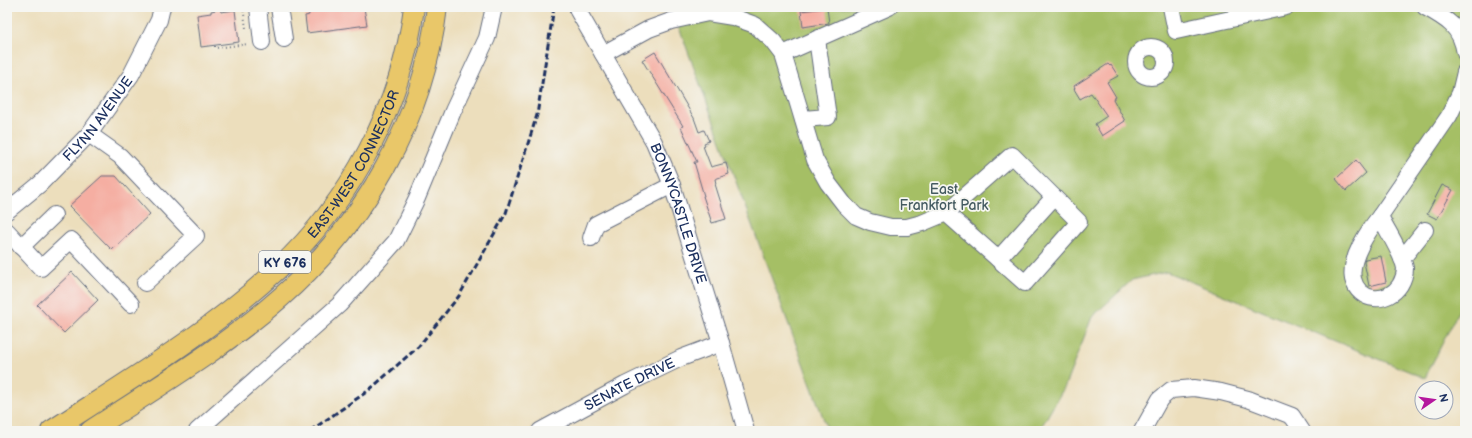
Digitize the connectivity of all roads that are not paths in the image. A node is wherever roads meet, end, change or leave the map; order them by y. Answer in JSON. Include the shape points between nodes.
{"nodes":[{"id":1,"x":162,"y":7,"type":"edge"},
{"id":2,"x":258,"y":7,"type":"edge"},
{"id":3,"x":279,"y":7,"type":"edge"},
{"id":4,"x":414,"y":7,"type":"edge"},
{"id":5,"x":437,"y":7,"type":"edge"},
{"id":6,"x":494,"y":7,"type":"edge"},
{"id":7,"x":889,"y":7,"type":"edge"},
{"id":8,"x":1171,"y":7,"type":"edge"},
{"id":9,"x":1286,"y":7,"type":"edge"},
{"id":10,"x":1425,"y":7,"type":"edge"},
{"id":11,"x":1271,"y":9,"type":"edge"},
{"id":12,"x":578,"y":11,"type":"dead end"},
{"id":13,"x":1176,"y":31,"type":"junction"},
{"id":14,"x":284,"y":39,"type":"dead end"},
{"id":15,"x":817,"y":39,"type":"junction"},
{"id":16,"x":255,"y":43,"type":"road end"},
{"id":17,"x":1156,"y":47,"type":"dead end"},
{"id":18,"x":1465,"y":53,"type":"edge"},
{"id":19,"x":603,"y":54,"type":"junction"},
{"id":20,"x":783,"y":54,"type":"junction"},
{"id":21,"x":1465,"y":72,"type":"edge"},
{"id":22,"x":802,"y":120,"type":"junction"},
{"id":23,"x":88,"y":134,"type":"junction"},
{"id":24,"x":672,"y":185,"type":"junction"},
{"id":25,"x":1054,"y":197,"type":"junction"},
{"id":26,"x":7,"y":211,"type":"edge"},
{"id":27,"x":946,"y":213,"type":"junction"},
{"id":28,"x":54,"y":215,"type":"dead end"},
{"id":29,"x":1380,"y":216,"type":"junction"},
{"id":30,"x":1426,"y":230,"type":"dead end"},
{"id":31,"x":7,"y":231,"type":"edge"},
{"id":32,"x":591,"y":238,"type":"dead end"},
{"id":33,"x":21,"y":247,"type":"junction"},
{"id":34,"x":998,"y":259,"type":"junction"},
{"id":35,"x":1402,"y":259,"type":"junction"},
{"id":36,"x":145,"y":284,"type":"dead end"},
{"id":37,"x":131,"y":304,"type":"dead end"},
{"id":38,"x":721,"y":343,"type":"junction"},
{"id":39,"x":1302,"y":430,"type":"edge"},
{"id":40,"x":51,"y":431,"type":"edge"},
{"id":41,"x":90,"y":431,"type":"edge"},
{"id":42,"x":197,"y":431,"type":"edge"},
{"id":43,"x":540,"y":431,"type":"edge"},
{"id":44,"x":746,"y":431,"type":"edge"},
{"id":45,"x":1142,"y":431,"type":"edge"}],
"edges":[{"from":1,"to":23,"type":"street","name":"FLYNN AVENUE","via":[[159,20],[132,75]]},
{"from":2,"to":16,"type":"street"},
{"from":3,"to":14,"type":"street"},
{"from":4,"to":40,"type":"main road","name":"EAST-WEST CONNECTOR","number":"KY 676","via":[[407,46],[387,108],[359,166],[323,220],[278,270],[225,314]]},
{"from":5,"to":41,"type":"main road","name":"EAST-WEST CONNECTOR","number":"KY 676","via":[[429,52],[406,123],[374,188],[353,219],[306,274],[280,298],[192,364]]},
{"from":6,"to":42,"type":"street","via":[[487,38],[396,241],[340,304]]},
{"from":7,"to":15,"type":"street"},
{"from":8,"to":13,"type":"street"},
{"from":9,"to":11,"type":"street"},
{"from":10,"to":18,"type":"street","via":[[1454,26],[1461,37]]},
{"from":11,"to":13,"type":"street"},
{"from":12,"to":19,"type":"street","name":"BONNYCASTLE DRIVE"},
{"from":13,"to":17,"type":"street"},
{"from":15,"to":20,"type":"street"},
{"from":15,"to":22,"type":"street","via":[[828,117]]},
{"from":19,"to":20,"type":"street","via":[[649,29],[708,13],[733,17],[756,25]]},
{"from":19,"to":24,"type":"street","name":"BONNYCASTLE DRIVE","via":[[654,142]]},
{"from":20,"to":22,"type":"street"},
{"from":21,"to":29,"type":"street","via":[[1457,101],[1449,116]]},
{"from":22,"to":27,"type":"street","via":[[815,160],[828,183],[856,216],[890,227],[907,227]]},
{"from":23,"to":26,"type":"street","name":"FLYNN AVENUE","via":[[40,184]]},
{"from":23,"to":36,"type":"street","via":[[120,156],[196,236]]},
{"from":24,"to":32,"type":"street","via":[[596,224]]},
{"from":24,"to":38,"type":"street","name":"BONNYCASTLE DRIVE"},
{"from":25,"to":27,"type":"street","via":[[1012,155]]},
{"from":25,"to":34,"type":"street"},
{"from":25,"to":34,"type":"street","via":[[1079,222],[1025,283]]},
{"from":27,"to":34,"type":"street"},
{"from":28,"to":33,"type":"street"},
{"from":29,"to":35,"type":"street"},
{"from":29,"to":35,"type":"street","via":[[1364,239],[1355,259],[1353,279],[1357,287],[1371,298],[1379,299],[1395,293],[1404,279]]},
{"from":30,"to":35,"type":"street"},
{"from":31,"to":33,"type":"street"},
{"from":33,"to":37,"type":"street","via":[[42,268],[71,240]]},
{"from":38,"to":43,"type":"street","name":"SENATE DRIVE","via":[[681,358],[625,385]]},
{"from":38,"to":44,"type":"street","name":"BONNYCASTLE DRIVE"},
{"from":39,"to":45,"type":"street","via":[[1292,416],[1248,399],[1194,388],[1172,390],[1160,399]]}]}
